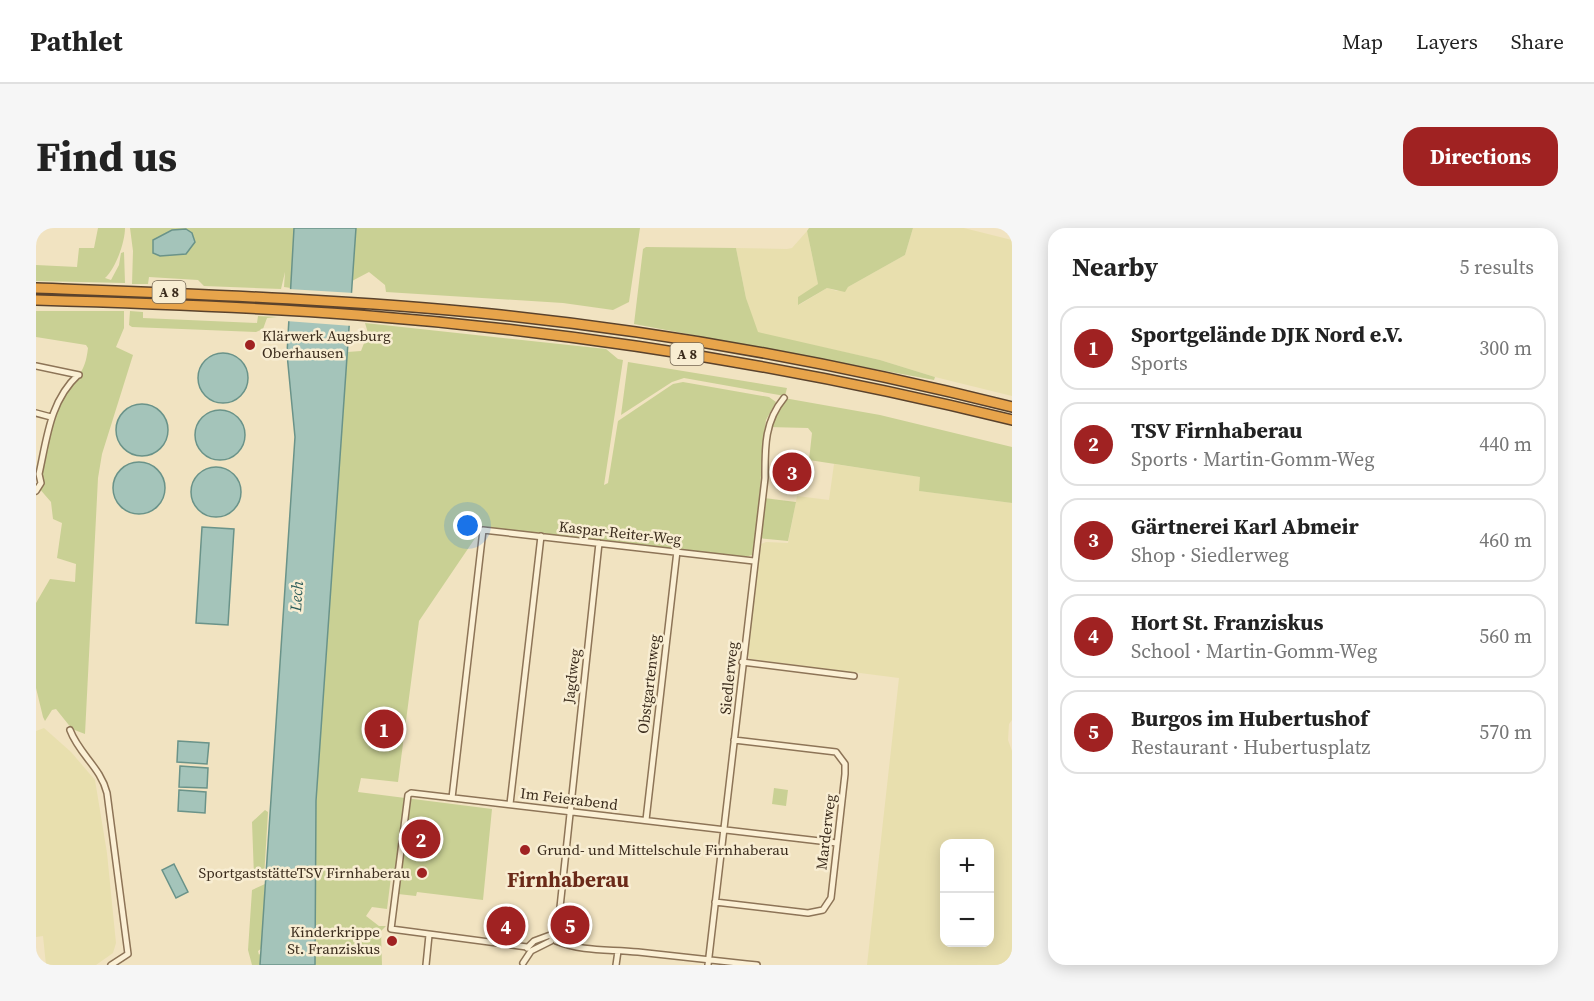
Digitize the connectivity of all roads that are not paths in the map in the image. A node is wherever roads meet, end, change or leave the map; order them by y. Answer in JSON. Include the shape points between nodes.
{"nodes":[{"id":1,"x":36,"y":288,"type":"edge"},
{"id":2,"x":36,"y":300,"type":"edge"},
{"id":3,"x":36,"y":366,"type":"edge"},
{"id":4,"x":784,"y":398,"type":"dead end"},
{"id":5,"x":1012,"y":407,"type":"edge"},
{"id":6,"x":36,"y":413,"type":"edge"},
{"id":7,"x":51,"y":417,"type":"junction"},
{"id":8,"x":1012,"y":420,"type":"edge"},
{"id":9,"x":37,"y":474,"type":"edge"},
{"id":10,"x":36,"y":491,"type":"edge"},
{"id":11,"x":541,"y":536,"type":"junction"},
{"id":12,"x":599,"y":543,"type":"junction"},
{"id":13,"x":677,"y":551,"type":"junction"},
{"id":14,"x":754,"y":561,"type":"junction"},
{"id":15,"x":742,"y":662,"type":"junction"},
{"id":16,"x":854,"y":676,"type":"dead end"},
{"id":17,"x":70,"y":730,"type":"dead end"},
{"id":18,"x":734,"y":740,"type":"junction"},
{"id":19,"x":452,"y":798,"type":"junction"},
{"id":20,"x":510,"y":804,"type":"junction"},
{"id":21,"x":568,"y":811,"type":"junction"},
{"id":22,"x":646,"y":820,"type":"junction"},
{"id":23,"x":724,"y":829,"type":"junction"},
{"id":24,"x":837,"y":843,"type":"junction"},
{"id":25,"x":715,"y":902,"type":"junction"},
{"id":26,"x":553,"y":934,"type":"junction"},
{"id":27,"x":429,"y":935,"type":"junction"},
{"id":28,"x":527,"y":947,"type":"junction"},
{"id":29,"x":618,"y":951,"type":"junction"},
{"id":30,"x":709,"y":962,"type":"edge"},
{"id":31,"x":523,"y":964,"type":"edge"},
{"id":32,"x":111,"y":965,"type":"edge"},
{"id":33,"x":426,"y":965,"type":"edge"},
{"id":34,"x":616,"y":965,"type":"edge"},
{"id":35,"x":757,"y":965,"type":"edge"}],
"edges":[{"from":1,"to":5,"type":"highway","number":"A 8","via":[[278,297],[502,315],[818,364]]},
{"from":2,"to":8,"type":"highway","number":"A 8","via":[[358,315],[502,329],[656,348],[806,374]]},
{"from":3,"to":7,"type":"street","via":[[80,375],[64,389]]},
{"from":4,"to":14,"type":"street","name":"Siedlerweg","via":[[772,414],[766,434],[765,478]]},
{"from":6,"to":7,"type":"street"},
{"from":7,"to":9,"type":"street"},
{"from":9,"to":10,"type":"street","via":[[41,483]]},
{"from":11,"to":12,"type":"street","name":"Kaspar-Reiter-Weg"},
{"from":11,"to":19,"type":"street","name":"Kaspar-Reiter-Weg","via":[[483,530]]},
{"from":11,"to":20,"type":"street"},
{"from":12,"to":13,"type":"street","name":"Kaspar-Reiter-Weg"},
{"from":12,"to":21,"type":"street","name":"Jagdweg"},
{"from":13,"to":14,"type":"street","name":"Kaspar-Reiter-Weg"},
{"from":13,"to":22,"type":"street","name":"Obstgartenweg"},
{"from":14,"to":15,"type":"street","name":"Siedlerweg"},
{"from":15,"to":16,"type":"street"},
{"from":15,"to":18,"type":"street","name":"Siedlerweg"},
{"from":17,"to":32,"type":"street","via":[[82,753],[103,778],[106,793],[128,954]]},
{"from":18,"to":23,"type":"street","name":"Siedlerweg"},
{"from":18,"to":24,"type":"street","name":"Marderweg","via":[[832,752],[842,757],[846,772]]},
{"from":19,"to":20,"type":"street","name":"Im Feierabend"},
{"from":19,"to":27,"type":"street","name":"Im Feierabend","via":[[411,793],[405,798],[389,925],[395,931]]},
{"from":20,"to":21,"type":"street","name":"Im Feierabend"},
{"from":21,"to":22,"type":"street","name":"Im Feierabend"},
{"from":21,"to":26,"type":"street","name":"Jagdweg","via":[[558,926]]},
{"from":22,"to":23,"type":"street","name":"Im Feierabend"},
{"from":23,"to":24,"type":"street","name":"Im Feierabend"},
{"from":23,"to":25,"type":"street","name":"Siedlerweg"},
{"from":24,"to":25,"type":"street","name":"Marderweg","via":[[831,898],[823,910],[808,913]]},
{"from":25,"to":30,"type":"street","name":"Siedlerweg"},
{"from":26,"to":28,"type":"street"},
{"from":26,"to":29,"type":"street","via":[[556,941],[567,946]]},
{"from":26,"to":31,"type":"street","via":[[550,941],[531,951]]},
{"from":27,"to":28,"type":"street"},
{"from":27,"to":33,"type":"street"},
{"from":28,"to":31,"type":"street"},
{"from":29,"to":30,"type":"street"},
{"from":29,"to":34,"type":"street"},
{"from":30,"to":35,"type":"street"}]}
